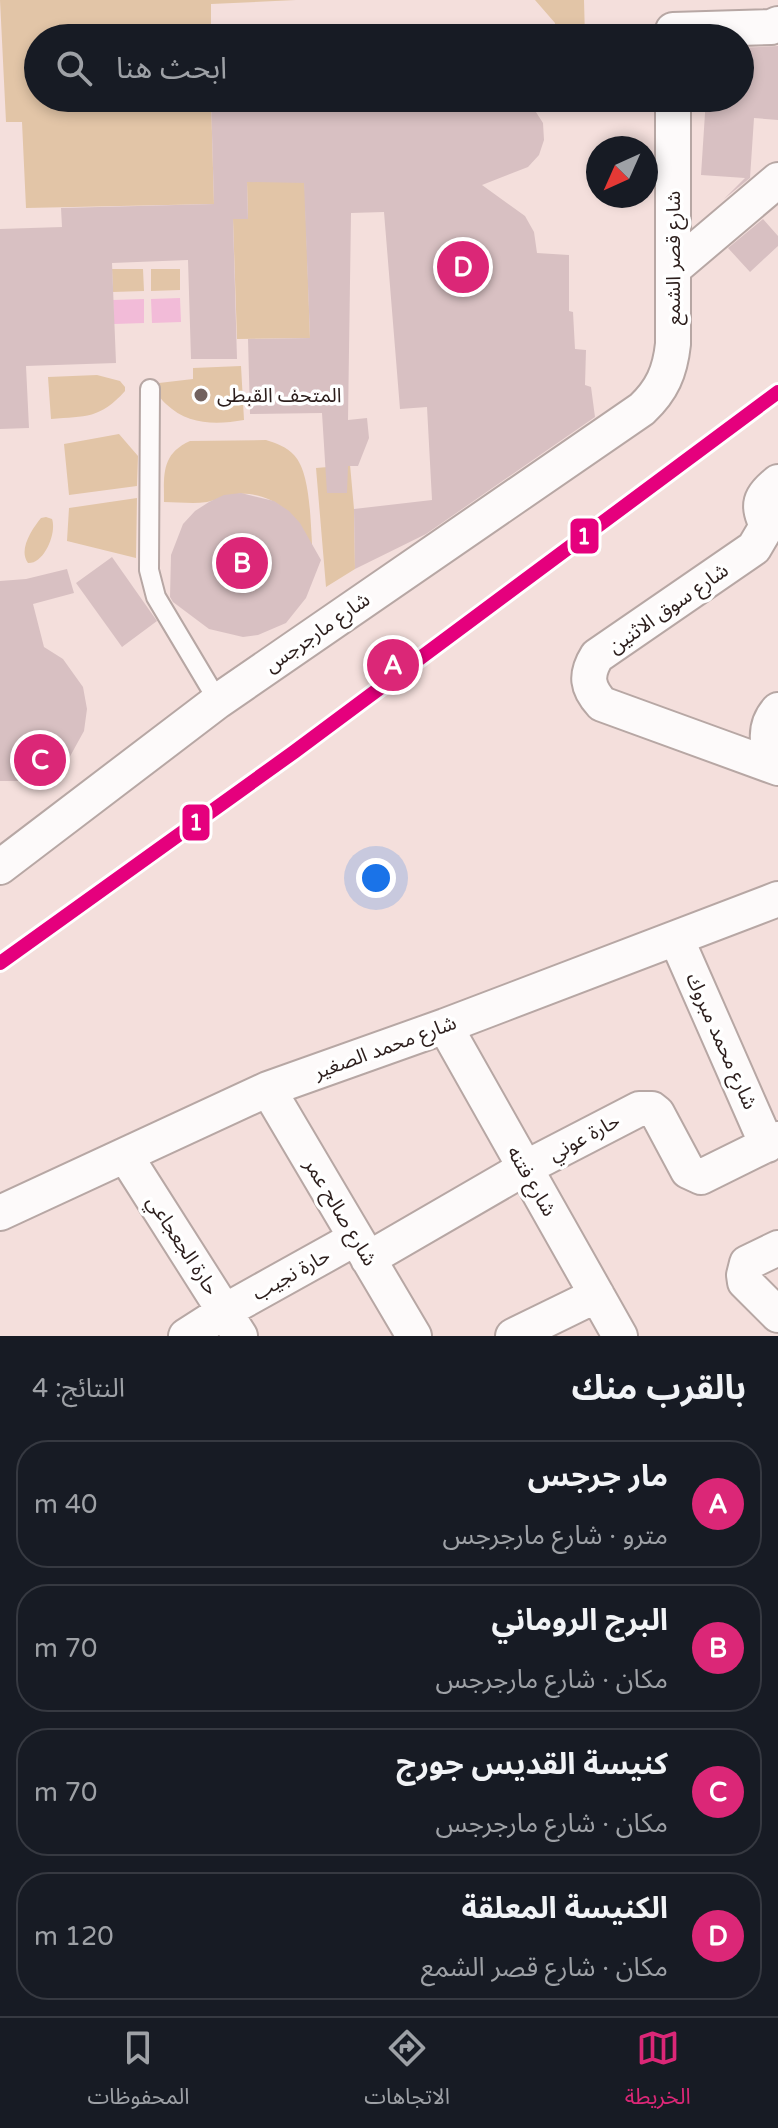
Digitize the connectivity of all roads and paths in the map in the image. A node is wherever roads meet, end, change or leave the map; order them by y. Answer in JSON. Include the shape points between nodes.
{"nodes":[{"id":1,"x":673,"y":23,"type":"edge"},
{"id":2,"x":778,"y":24,"type":"edge"},
{"id":3,"x":673,"y":112,"type":"edge"},
{"id":4,"x":775,"y":189,"type":"edge"},
{"id":5,"x":673,"y":269,"type":"junction"},
{"id":6,"x":150,"y":389,"type":"dead end"},
{"id":7,"x":642,"y":409,"type":"joint"},
{"id":8,"x":778,"y":482,"type":"edge"},
{"id":9,"x":218,"y":701,"type":"junction"},
{"id":10,"x":778,"y":710,"type":"edge"},
{"id":11,"x":778,"y":768,"type":"edge"},
{"id":12,"x":0,"y":867,"type":"edge"},
{"id":13,"x":778,"y":899,"type":"edge"},
{"id":14,"x":676,"y":938,"type":"junction"},
{"id":15,"x":445,"y":1026,"type":"junction"},
{"id":16,"x":268,"y":1089,"type":"junction"},
{"id":17,"x":773,"y":1142,"type":"edge"},
{"id":18,"x":125,"y":1155,"type":"junction"},
{"id":19,"x":525,"y":1168,"type":"junction"},
{"id":20,"x":0,"y":1213,"type":"edge"},
{"id":21,"x":778,"y":1248,"type":"edge"},
{"id":22,"x":362,"y":1249,"type":"junction"},
{"id":23,"x":597,"y":1295,"type":"junction"},
{"id":24,"x":778,"y":1315,"type":"edge"},
{"id":25,"x":233,"y":1323,"type":"edge"},
{"id":26,"x":186,"y":1336,"type":"edge"},
{"id":27,"x":414,"y":1336,"type":"edge"},
{"id":28,"x":513,"y":1336,"type":"edge"},
{"id":29,"x":620,"y":1336,"type":"edge"}],
"edges":[{"from":1,"to":2,"type":"street"},
{"from":3,"to":5,"type":"street","name":"شارع قصر الشمع"},
{"from":4,"to":5,"type":"street"},
{"from":5,"to":7,"type":"street","name":"شارع قصر الشمع","via":[[671,365],[663,385]]},
{"from":6,"to":9,"type":"lane","via":[[149,570],[156,597]]},
{"from":7,"to":9,"type":"street","name":"شارع مارجرجس"},
{"from":8,"to":11,"type":"street","name":"شارع سوق الاثنين","via":[[761,501],[759,510],[767,526],[754,548],[597,656],[588,681],[602,704]]},
{"from":9,"to":12,"type":"street","name":"شارع مارجرجس"},
{"from":10,"to":11,"type":"street","via":[[767,733]]},
{"from":13,"to":14,"type":"street","name":"شارع محمد الصغير"},
{"from":14,"to":15,"type":"street","name":"شارع محمد الصغير"},
{"from":14,"to":17,"type":"street","name":"شارع محمد مبروك"},
{"from":15,"to":16,"type":"street","name":"شارع محمد الصغير"},
{"from":15,"to":19,"type":"street","name":"شارع فتنه"},
{"from":16,"to":18,"type":"street","name":"شارع محمد الصغير"},
{"from":16,"to":22,"type":"street","name":"شارع صالح عمر"},
{"from":17,"to":19,"type":"street","name":"حارة عوني","via":[[707,1175],[694,1175],[657,1113],[645,1108]]},
{"from":18,"to":20,"type":"street","name":"شارع محمد الصغير"},
{"from":18,"to":25,"type":"street","name":"حارة الجعجاعي"},
{"from":19,"to":22,"type":"street","name":"حارة عوني"},
{"from":19,"to":23,"type":"street","name":"شارع فتنه"},
{"from":21,"to":24,"type":"street","via":[[747,1263],[744,1275]]},
{"from":22,"to":25,"type":"street","name":"حارة نجيب"},
{"from":22,"to":27,"type":"street","name":"شارع صالح عمر"},
{"from":23,"to":28,"type":"street"},
{"from":23,"to":29,"type":"street","name":"شارع فتنه"},
{"from":25,"to":26,"type":"street","name":"حارة نجيب"}]}
